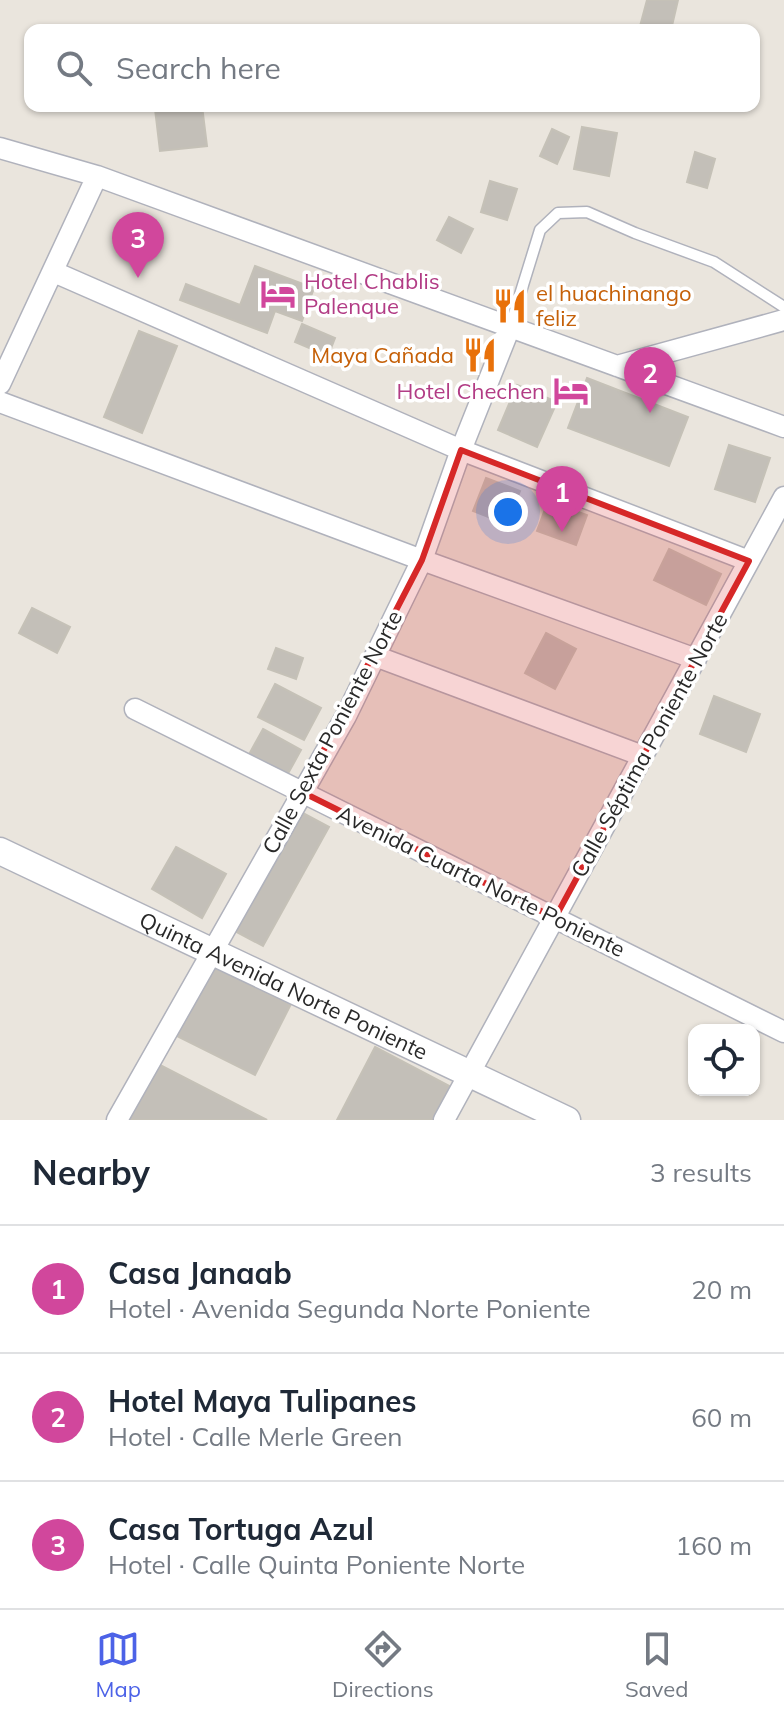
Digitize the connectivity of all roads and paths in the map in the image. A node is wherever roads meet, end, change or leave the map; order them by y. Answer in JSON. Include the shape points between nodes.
{"nodes":[{"id":1,"x":0,"y":148,"type":"edge"},
{"id":2,"x":97,"y":176,"type":"junction"},
{"id":3,"x":54,"y":272,"type":"junction"},
{"id":4,"x":784,"y":307,"type":"edge"},
{"id":5,"x":784,"y":320,"type":"edge"},
{"id":6,"x":510,"y":327,"type":"junction"},
{"id":7,"x":617,"y":366,"type":"junction"},
{"id":8,"x":0,"y":384,"type":"edge"},
{"id":9,"x":0,"y":402,"type":"edge"},
{"id":10,"x":784,"y":427,"type":"edge"},
{"id":11,"x":461,"y":450,"type":"junction"},
{"id":12,"x":784,"y":497,"type":"edge"},
{"id":13,"x":422,"y":560,"type":"junction"},
{"id":14,"x":749,"y":561,"type":"junction"},
{"id":15,"x":375,"y":656,"type":"junction"},
{"id":16,"x":696,"y":659,"type":"junction"},
{"id":17,"x":135,"y":709,"type":"dead end"},
{"id":18,"x":643,"y":756,"type":"junction"},
{"id":19,"x":302,"y":792,"type":"junction"},
{"id":20,"x":0,"y":851,"type":"edge"},
{"id":21,"x":555,"y":918,"type":"junction"},
{"id":22,"x":212,"y":953,"type":"junction"},
{"id":23,"x":784,"y":1032,"type":"edge"},
{"id":24,"x":469,"y":1073,"type":"junction"},
{"id":25,"x":117,"y":1120,"type":"edge"},
{"id":26,"x":444,"y":1120,"type":"edge"},
{"id":27,"x":567,"y":1120,"type":"edge"}],
"edges":[{"from":1,"to":2,"type":"street"},
{"from":2,"to":3,"type":"street"},
{"from":2,"to":6,"type":"street"},
{"from":3,"to":8,"type":"street"},
{"from":3,"to":11,"type":"street"},
{"from":4,"to":6,"type":"lane","via":[[714,262],[587,212],[558,213],[540,230]]},
{"from":5,"to":7,"type":"street"},
{"from":6,"to":7,"type":"street"},
{"from":6,"to":11,"type":"street","name":"Calle Sexta Poniente Norte"},
{"from":7,"to":10,"type":"street"},
{"from":9,"to":13,"type":"street"},
{"from":11,"to":13,"type":"street","name":"Calle Sexta Poniente Norte"},
{"from":11,"to":14,"type":"street"},
{"from":12,"to":14,"type":"street","name":"Calle Séptima Poniente Norte"},
{"from":13,"to":15,"type":"street","name":"Calle Sexta Poniente Norte"},
{"from":13,"to":16,"type":"street"},
{"from":14,"to":16,"type":"street","name":"Calle Séptima Poniente Norte"},
{"from":15,"to":18,"type":"street"},
{"from":15,"to":19,"type":"street","name":"Calle Sexta Poniente Norte"},
{"from":16,"to":18,"type":"street","name":"Calle Séptima Poniente Norte"},
{"from":17,"to":19,"type":"street","name":"Avenida Cuarta Norte Poniente"},
{"from":18,"to":21,"type":"street","name":"Calle Séptima Poniente Norte"},
{"from":19,"to":21,"type":"street","name":"Avenida Cuarta Norte Poniente"},
{"from":19,"to":22,"type":"street","name":"Calle Sexta Poniente Norte"},
{"from":20,"to":22,"type":"street","name":"Quinta Avenida Norte Poniente"},
{"from":21,"to":23,"type":"street","name":"Avenida Cuarta Norte Poniente"},
{"from":21,"to":24,"type":"street","name":"Calle Séptima Poniente Norte"},
{"from":22,"to":24,"type":"street","name":"Quinta Avenida Norte Poniente"},
{"from":22,"to":25,"type":"street","name":"Calle Sexta Poniente Norte"},
{"from":24,"to":26,"type":"street","name":"Calle Séptima Poniente Norte"},
{"from":24,"to":27,"type":"street","name":"Quinta Avenida Norte Poniente"}]}
